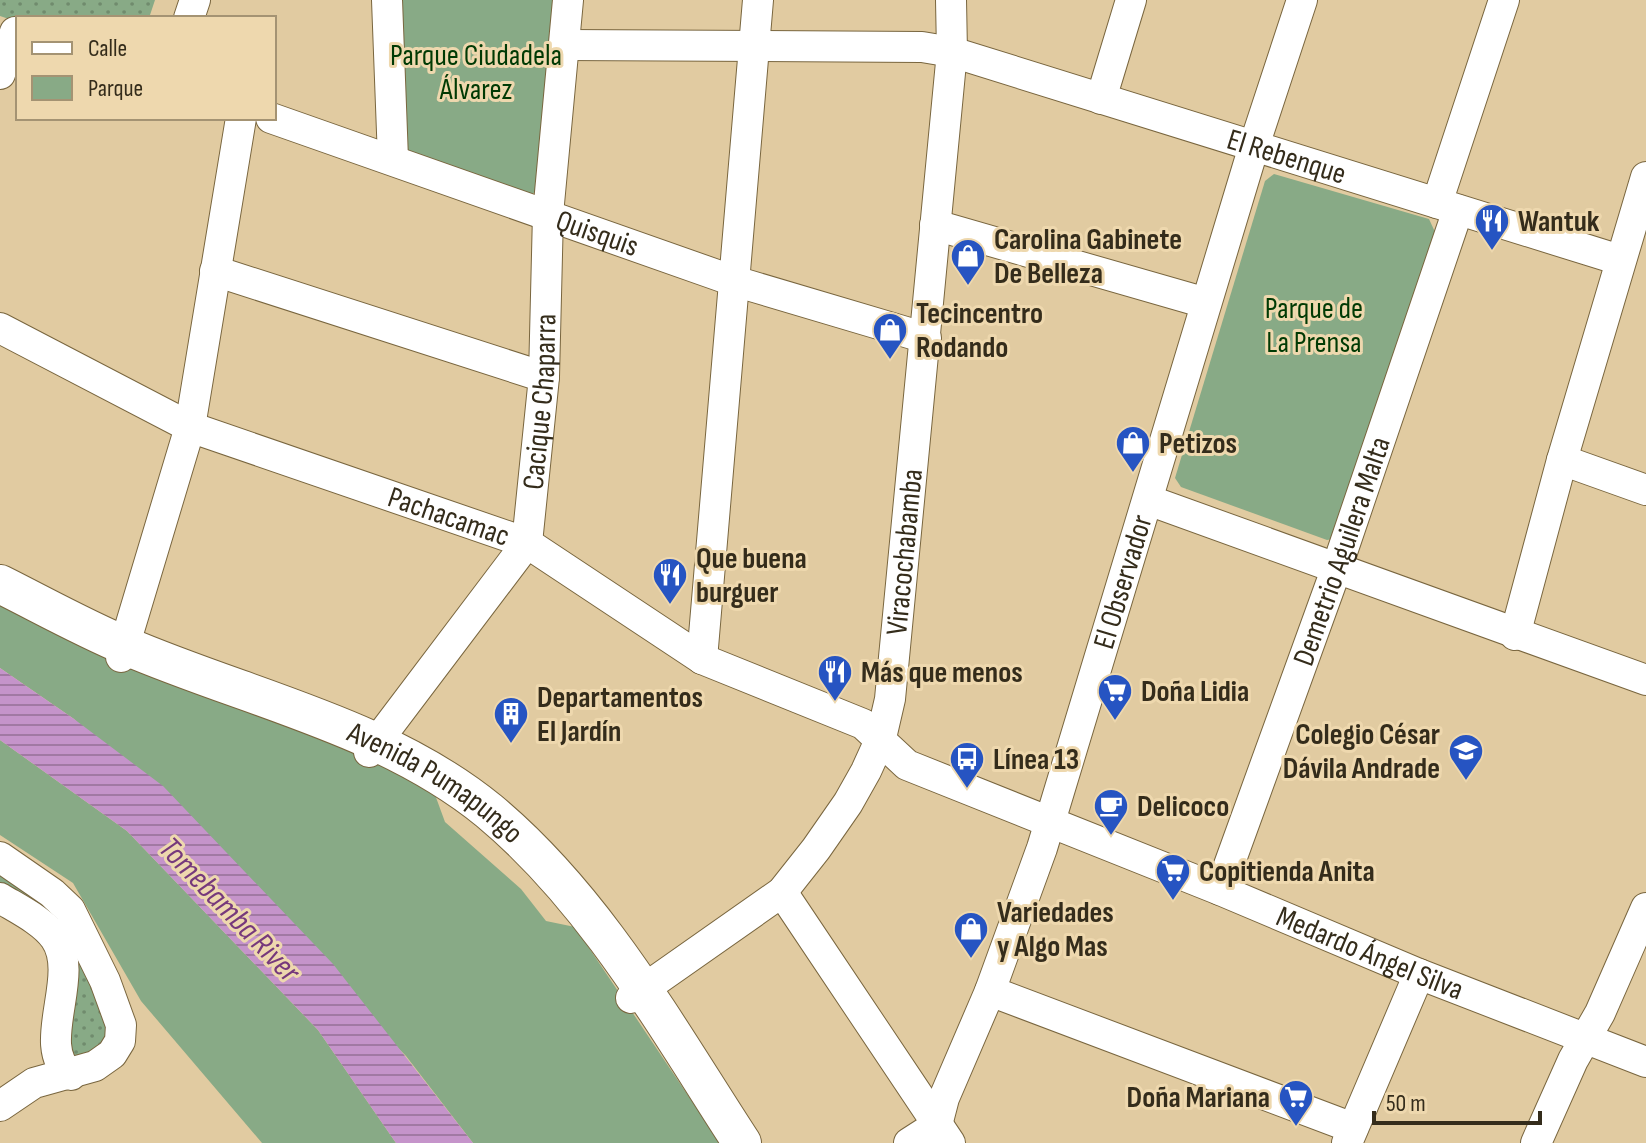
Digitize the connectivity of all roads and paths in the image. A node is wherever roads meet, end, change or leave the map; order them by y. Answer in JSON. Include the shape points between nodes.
{"nodes":[{"id":1,"x":387,"y":0,"type":"edge"},
{"id":2,"x":568,"y":0,"type":"edge"},
{"id":3,"x":758,"y":0,"type":"edge"},
{"id":4,"x":951,"y":0,"type":"edge"},
{"id":5,"x":1131,"y":0,"type":"edge"},
{"id":6,"x":1302,"y":0,"type":"edge"},
{"id":7,"x":1504,"y":0,"type":"edge"},
{"id":8,"x":11,"y":31,"type":"edge"},
{"id":9,"x":565,"y":45,"type":"junction"},
{"id":10,"x":755,"y":47,"type":"junction"},
{"id":11,"x":952,"y":52,"type":"junction"},
{"id":12,"x":0,"y":74,"type":"edge"},
{"id":13,"x":1101,"y":99,"type":"junction"},
{"id":14,"x":241,"y":120,"type":"edge"},
{"id":15,"x":276,"y":120,"type":"edge"},
{"id":16,"x":1254,"y":146,"type":"junction"},
{"id":17,"x":393,"y":159,"type":"junction"},
{"id":18,"x":1646,"y":177,"type":"edge"},
{"id":19,"x":1447,"y":207,"type":"junction"},
{"id":20,"x":548,"y":214,"type":"junction"},
{"id":21,"x":935,"y":225,"type":"junction"},
{"id":22,"x":1620,"y":260,"type":"junction"},
{"id":23,"x":215,"y":271,"type":"junction"},
{"id":24,"x":734,"y":281,"type":"junction"},
{"id":25,"x":1206,"y":303,"type":"junction"},
{"id":26,"x":0,"y":328,"type":"edge"},
{"id":27,"x":926,"y":338,"type":"junction"},
{"id":28,"x":544,"y":377,"type":"junction"},
{"id":29,"x":190,"y":427,"type":"junction"},
{"id":30,"x":1562,"y":460,"type":"junction"},
{"id":31,"x":1646,"y":490,"type":"edge"},
{"id":32,"x":1148,"y":500,"type":"junction"},
{"id":33,"x":527,"y":543,"type":"junction"},
{"id":34,"x":1337,"y":567,"type":"junction"},
{"id":35,"x":0,"y":584,"type":"edge"},
{"id":36,"x":1515,"y":635,"type":"junction"},
{"id":37,"x":123,"y":651,"type":"junction"},
{"id":38,"x":702,"y":659,"type":"junction"},
{"id":39,"x":1646,"y":680,"type":"edge"},
{"id":40,"x":881,"y":738,"type":"junction"},
{"id":41,"x":372,"y":747,"type":"junction"},
{"id":42,"x":1048,"y":822,"type":"junction"},
{"id":43,"x":0,"y":857,"type":"edge"},
{"id":44,"x":1220,"y":890,"type":"junction"},
{"id":45,"x":782,"y":892,"type":"junction"},
{"id":46,"x":0,"y":898,"type":"edge"},
{"id":47,"x":1646,"y":908,"type":"edge"},
{"id":48,"x":1419,"y":974,"type":"junction"},
{"id":49,"x":990,"y":991,"type":"junction"},
{"id":50,"x":636,"y":994,"type":"junction"},
{"id":51,"x":1584,"y":1040,"type":"junction"},
{"id":52,"x":1646,"y":1062,"type":"edge"},
{"id":53,"x":71,"y":1075,"type":"junction"},
{"id":54,"x":0,"y":1106,"type":"edge"},
{"id":55,"x":1350,"y":1136,"type":"edge"},
{"id":56,"x":949,"y":1137,"type":"edge"},
{"id":57,"x":742,"y":1143,"type":"edge"},
{"id":58,"x":909,"y":1143,"type":"edge"},
{"id":59,"x":1536,"y":1143,"type":"edge"}],
"edges":[{"from":1,"to":17,"type":"street"},
{"from":2,"to":9,"type":"street","name":"Cacique Chaparra"},
{"from":3,"to":10,"type":"street"},
{"from":4,"to":11,"type":"street","name":"Viracochabamba"},
{"from":5,"to":13,"type":"street"},
{"from":6,"to":16,"type":"street","name":"El Observador"},
{"from":7,"to":19,"type":"street","name":"Demetrio Aguilera Malta"},
{"from":8,"to":12,"type":"street"},
{"from":9,"to":10,"type":"street","name":"El Rebenque"},
{"from":9,"to":20,"type":"street","name":"Cacique Chaparra"},
{"from":10,"to":11,"type":"street","name":"El Rebenque","via":[[922,47]]},
{"from":10,"to":24,"type":"street"},
{"from":11,"to":13,"type":"street","name":"El Rebenque"},
{"from":11,"to":21,"type":"street","name":"Viracochabamba"},
{"from":13,"to":16,"type":"street","name":"El Rebenque"},
{"from":14,"to":23,"type":"street"},
{"from":15,"to":17,"type":"street","name":"Quisquis"},
{"from":16,"to":19,"type":"street","name":"El Rebenque"},
{"from":16,"to":25,"type":"street","name":"El Observador"},
{"from":17,"to":20,"type":"street","name":"Quisquis"},
{"from":18,"to":22,"type":"street"},
{"from":19,"to":22,"type":"street","name":"El Rebenque"},
{"from":19,"to":34,"type":"street","name":"Demetrio Aguilera Malta"},
{"from":20,"to":24,"type":"street","name":"Quisquis"},
{"from":20,"to":28,"type":"street","name":"Cacique Chaparra"},
{"from":21,"to":25,"type":"street"},
{"from":21,"to":27,"type":"street","name":"Viracochabamba"},
{"from":22,"to":30,"type":"street"},
{"from":23,"to":28,"type":"street"},
{"from":23,"to":29,"type":"street"},
{"from":24,"to":27,"type":"street","name":"Quisquis"},
{"from":24,"to":38,"type":"street"},
{"from":25,"to":32,"type":"street","name":"El Observador"},
{"from":26,"to":29,"type":"street","name":"Pachacamac"},
{"from":27,"to":40,"type":"street","name":"Viracochabamba","via":[[890,699]]},
{"from":28,"to":33,"type":"street","name":"Cacique Chaparra"},
{"from":29,"to":33,"type":"street","name":"Pachacamac"},
{"from":29,"to":37,"type":"street"},
{"from":30,"to":31,"type":"street"},
{"from":30,"to":36,"type":"street"},
{"from":32,"to":34,"type":"street"},
{"from":32,"to":42,"type":"street","name":"El Observador"},
{"from":33,"to":38,"type":"street","name":"Pachacamac"},
{"from":33,"to":41,"type":"street"},
{"from":34,"to":36,"type":"street"},
{"from":34,"to":44,"type":"street","name":"Demetrio Aguilera Malta"},
{"from":35,"to":37,"type":"main road","name":"Avenida Pumapungo"},
{"from":36,"to":39,"type":"street"},
{"from":37,"to":41,"type":"main road","name":"Avenida Pumapungo"},
{"from":38,"to":40,"type":"street","name":"Pachacamac","via":[[863,724]]},
{"from":40,"to":42,"type":"street","name":"Medardo Ángel Silva","via":[[907,765]]},
{"from":40,"to":45,"type":"street","name":"Viracochabamba","via":[[848,803]]},
{"from":41,"to":50,"type":"main road","name":"Avenida Pumapungo","via":[[431,771],[487,809],[524,843],[562,882]]},
{"from":42,"to":44,"type":"street","name":"Medardo Ángel Silva"},
{"from":42,"to":49,"type":"street","name":"El Observador"},
{"from":43,"to":53,"type":"street","via":[[70,910],[121,1025],[112,1054]]},
{"from":44,"to":48,"type":"street","name":"Medardo Ángel Silva"},
{"from":45,"to":50,"type":"street","name":"Viracochabamba"},
{"from":45,"to":56,"type":"street"},
{"from":46,"to":53,"type":"street","via":[[54,936],[63,952],[55,1040]]},
{"from":47,"to":51,"type":"street"},
{"from":48,"to":51,"type":"street","name":"Medardo Ángel Silva"},
{"from":48,"to":55,"type":"street"},
{"from":49,"to":55,"type":"street"},
{"from":49,"to":56,"type":"street","name":"El Observador","via":[[944,1098]]},
{"from":50,"to":57,"type":"main road","name":"Avenida Pumapungo"},
{"from":51,"to":52,"type":"street","name":"Medardo Ángel Silva"},
{"from":51,"to":59,"type":"street"},
{"from":53,"to":54,"type":"street","via":[[34,1083]]},
{"from":56,"to":58,"type":"street"}]}
